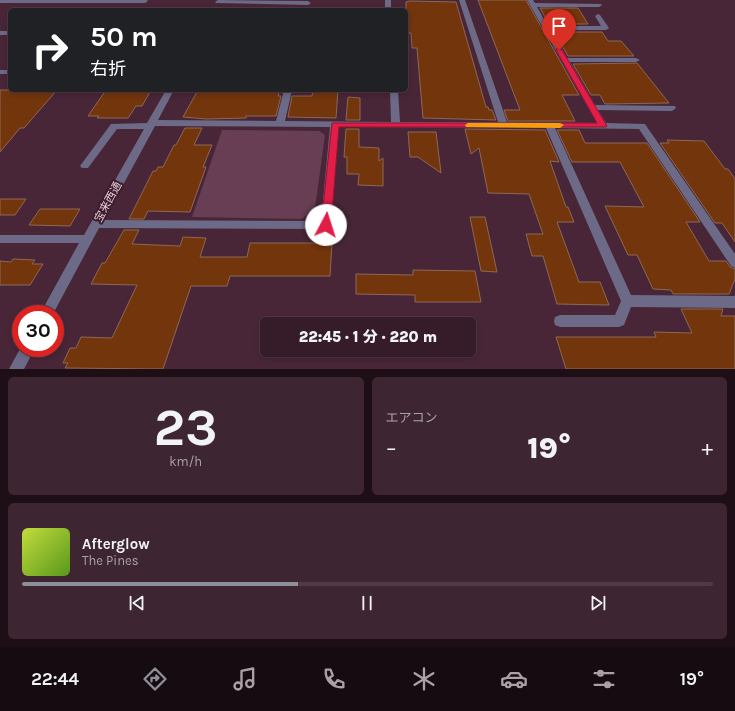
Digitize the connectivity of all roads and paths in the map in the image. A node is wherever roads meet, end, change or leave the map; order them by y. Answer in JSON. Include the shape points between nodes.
{"nodes":[{"id":1,"x":146,"y":0,"type":"edge"},
{"id":2,"x":462,"y":0,"type":"edge"},
{"id":3,"x":0,"y":1,"type":"edge"},
{"id":4,"x":218,"y":1,"type":"edge"},
{"id":5,"x":308,"y":1,"type":"edge"},
{"id":6,"x":532,"y":3,"type":"edge"},
{"id":7,"x":599,"y":5,"type":"dead end"},
{"id":8,"x":140,"y":8,"type":"edge"},
{"id":9,"x":598,"y":16,"type":"dead end"},
{"id":10,"x":546,"y":28,"type":"junction"},
{"id":11,"x":565,"y":60,"type":"junction"},
{"id":12,"x":636,"y":60,"type":"dead end"},
{"id":13,"x":169,"y":92,"type":"edge"},
{"id":14,"x":288,"y":92,"type":"edge"},
{"id":15,"x":394,"y":92,"type":"edge"},
{"id":16,"x":592,"y":107,"type":"junction"},
{"id":17,"x":672,"y":108,"type":"dead end"},
{"id":18,"x":280,"y":124,"type":"junction"},
{"id":19,"x":335,"y":124,"type":"junction"},
{"id":20,"x":151,"y":125,"type":"junction"},
{"id":21,"x":396,"y":125,"type":"junction"},
{"id":22,"x":549,"y":125,"type":"junction"},
{"id":23,"x":504,"y":126,"type":"junction"},
{"id":24,"x":603,"y":126,"type":"junction"},
{"id":25,"x":85,"y":166,"type":"dead end"},
{"id":26,"x":96,"y":224,"type":"junction"},
{"id":27,"x":0,"y":239,"type":"edge"},
{"id":28,"x":88,"y":239,"type":"junction"},
{"id":29,"x":735,"y":263,"type":"edge"},
{"id":30,"x":627,"y":301,"type":"junction"},
{"id":31,"x":735,"y":302,"type":"edge"},
{"id":32,"x":51,"y":305,"type":"edge"},
{"id":33,"x":560,"y":321,"type":"dead end"},
{"id":34,"x":23,"y":357,"type":"edge"},
{"id":35,"x":16,"y":369,"type":"edge"}],
"edges":[{"from":1,"to":3,"type":"street"},
{"from":1,"to":8,"type":"street"},
{"from":2,"to":23,"type":"street"},
{"from":4,"to":5,"type":"street"},
{"from":6,"to":7,"type":"street"},
{"from":6,"to":10,"type":"street"},
{"from":9,"to":10,"type":"street","via":[[606,28]]},
{"from":10,"to":11,"type":"street"},
{"from":11,"to":12,"type":"street"},
{"from":11,"to":16,"type":"street"},
{"from":13,"to":20,"type":"street","name":"宝来西通"},
{"from":14,"to":18,"type":"street"},
{"from":15,"to":21,"type":"street"},
{"from":16,"to":17,"type":"street"},
{"from":16,"to":24,"type":"street"},
{"from":18,"to":19,"type":"street"},
{"from":18,"to":20,"type":"street"},
{"from":19,"to":21,"type":"street"},
{"from":19,"to":26,"type":"street","via":[[326,225]]},
{"from":20,"to":25,"type":"street","via":[[114,126]]},
{"from":20,"to":26,"type":"street","name":"宝来西通"},
{"from":21,"to":23,"type":"street"},
{"from":22,"to":23,"type":"street"},
{"from":22,"to":24,"type":"street"},
{"from":22,"to":30,"type":"street"},
{"from":24,"to":29,"type":"street","via":[[642,126]]},
{"from":26,"to":28,"type":"street","name":"宝来西通"},
{"from":27,"to":28,"type":"street"},
{"from":28,"to":32,"type":"street","name":"宝来西通"},
{"from":30,"to":31,"type":"street"},
{"from":30,"to":33,"type":"street","via":[[619,321]]},
{"from":34,"to":35,"type":"street"}]}
